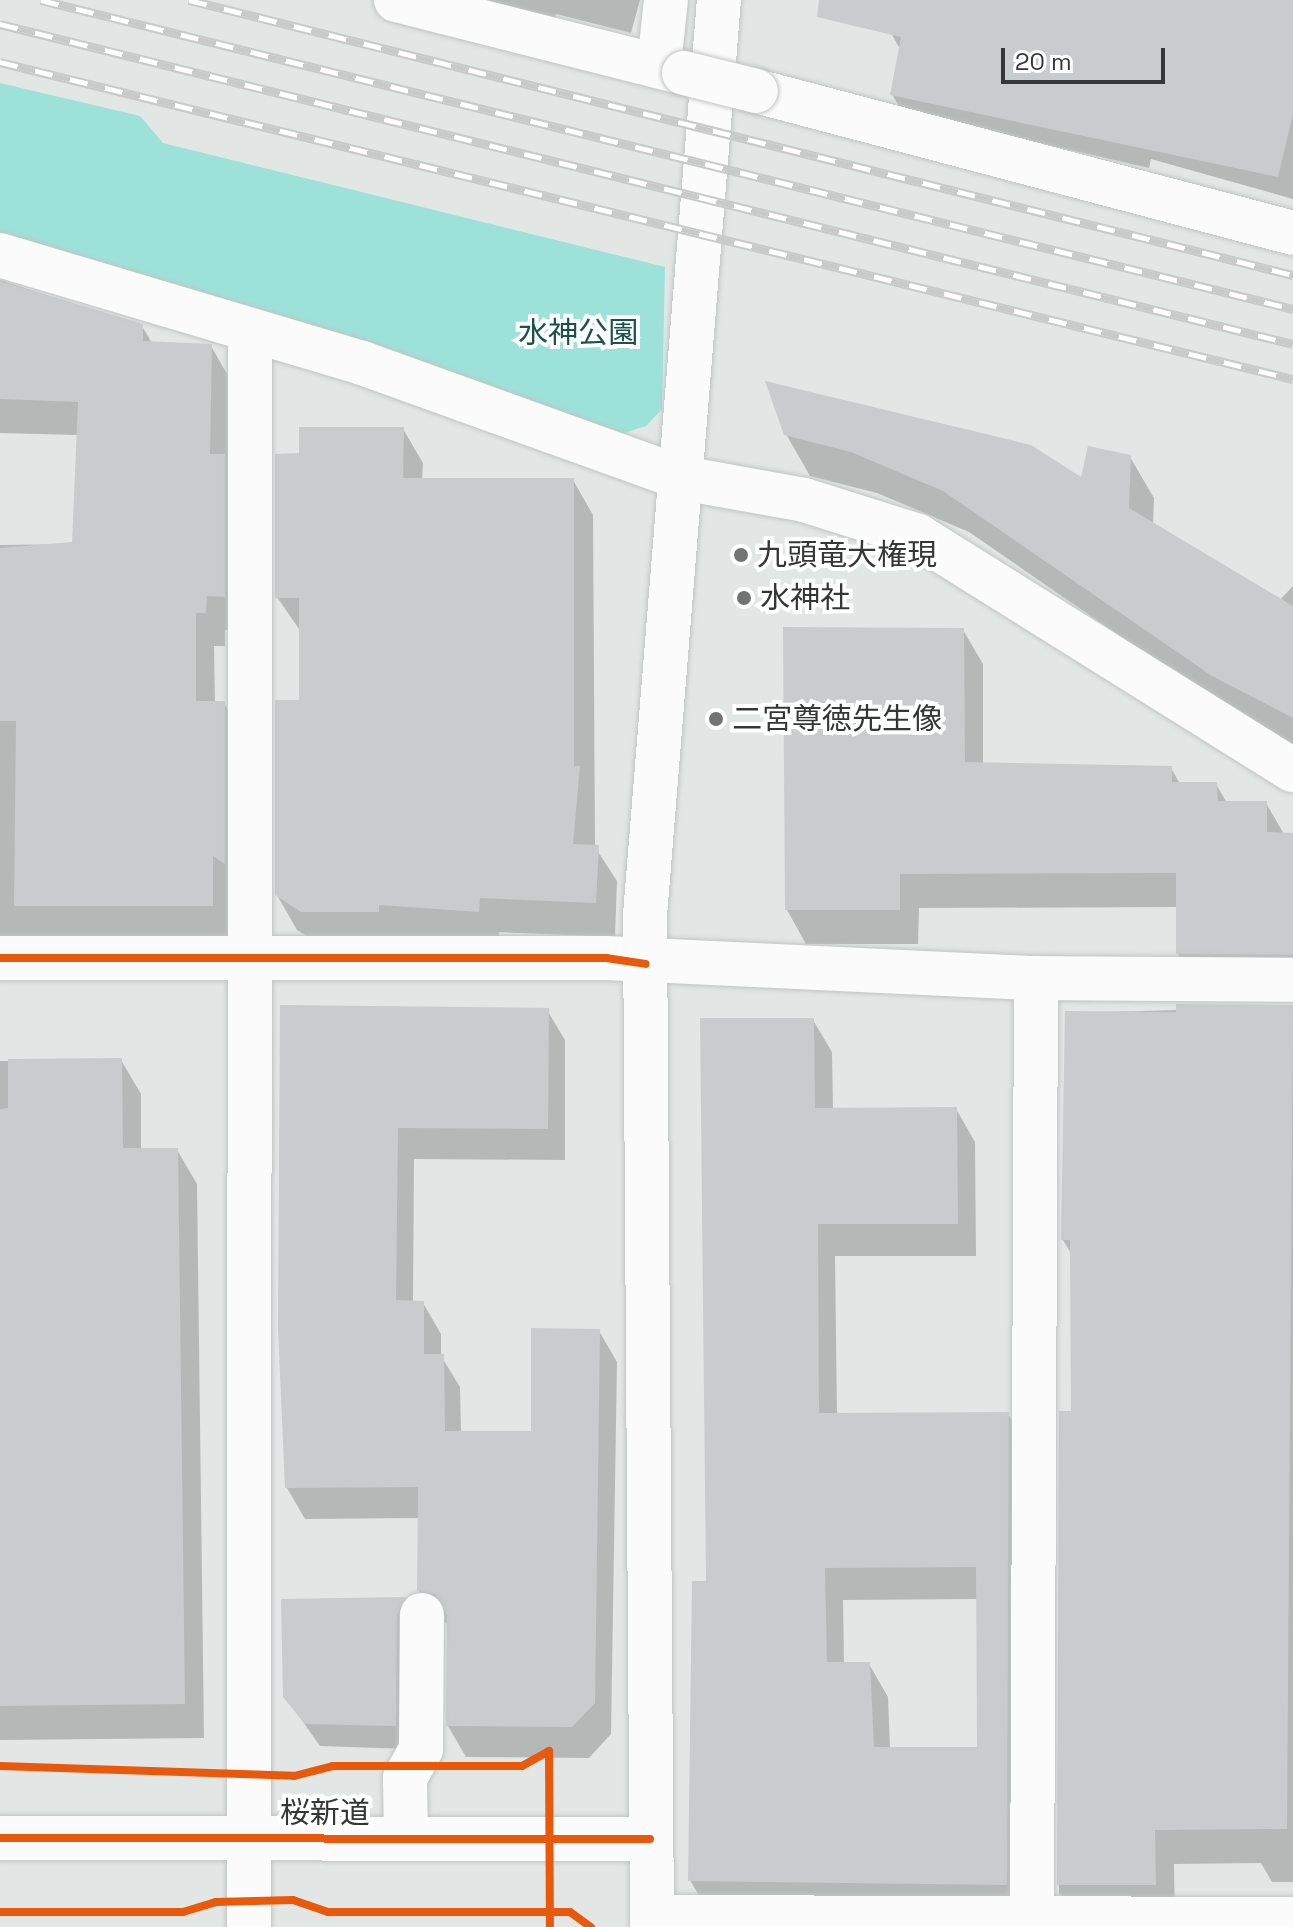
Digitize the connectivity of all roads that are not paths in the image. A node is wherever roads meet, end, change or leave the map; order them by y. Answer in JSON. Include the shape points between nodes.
{"nodes":[{"id":1,"x":396,"y":0,"type":"edge"},
{"id":2,"x":666,"y":0,"type":"edge"},
{"id":3,"x":719,"y":0,"type":"edge"},
{"id":4,"x":460,"y":7,"type":"edge"},
{"id":5,"x":672,"y":69,"type":"junction"},
{"id":6,"x":1293,"y":233,"type":"edge"},
{"id":7,"x":0,"y":255,"type":"edge"},
{"id":8,"x":250,"y":330,"type":"junction"},
{"id":9,"x":682,"y":478,"type":"junction"},
{"id":10,"x":1293,"y":770,"type":"edge"},
{"id":11,"x":0,"y":958,"type":"edge"},
{"id":12,"x":249,"y":958,"type":"junction"},
{"id":13,"x":646,"y":964,"type":"junction"},
{"id":14,"x":1036,"y":978,"type":"junction"},
{"id":15,"x":1293,"y":980,"type":"edge"},
{"id":16,"x":422,"y":1615,"type":"dead end"},
{"id":17,"x":248,"y":1837,"type":"junction"},
{"id":18,"x":0,"y":1838,"type":"edge"},
{"id":19,"x":406,"y":1838,"type":"junction"},
{"id":20,"x":650,"y":1839,"type":"junction"},
{"id":21,"x":1293,"y":1919,"type":"edge"},
{"id":22,"x":652,"y":1922,"type":"edge"},
{"id":23,"x":1032,"y":1923,"type":"edge"},
{"id":24,"x":249,"y":1927,"type":"edge"}],
"edges":[{"from":1,"to":4,"type":"street"},
{"from":2,"to":5,"type":"street"},
{"from":3,"to":9,"type":"street"},
{"from":4,"to":5,"type":"street"},
{"from":5,"to":6,"type":"street","bridge":true},
{"from":7,"to":8,"type":"street"},
{"from":8,"to":9,"type":"street"},
{"from":8,"to":12,"type":"street"},
{"from":9,"to":10,"type":"street","via":[[804,500],[918,536]]},
{"from":9,"to":13,"type":"street"},
{"from":11,"to":12,"type":"street"},
{"from":12,"to":13,"type":"street"},
{"from":12,"to":17,"type":"street"},
{"from":13,"to":14,"type":"street"},
{"from":13,"to":20,"type":"street"},
{"from":14,"to":15,"type":"street"},
{"from":14,"to":23,"type":"street"},
{"from":16,"to":19,"type":"street","via":[[421,1749],[405,1778]]},
{"from":17,"to":18,"type":"street","name":"桜新道"},
{"from":17,"to":19,"type":"street","name":"桜新道"},
{"from":17,"to":24,"type":"street"},
{"from":19,"to":20,"type":"street","name":"桜新道"},
{"from":20,"to":22,"type":"street"},
{"from":21,"to":23,"type":"street"},
{"from":22,"to":23,"type":"street"}]}
